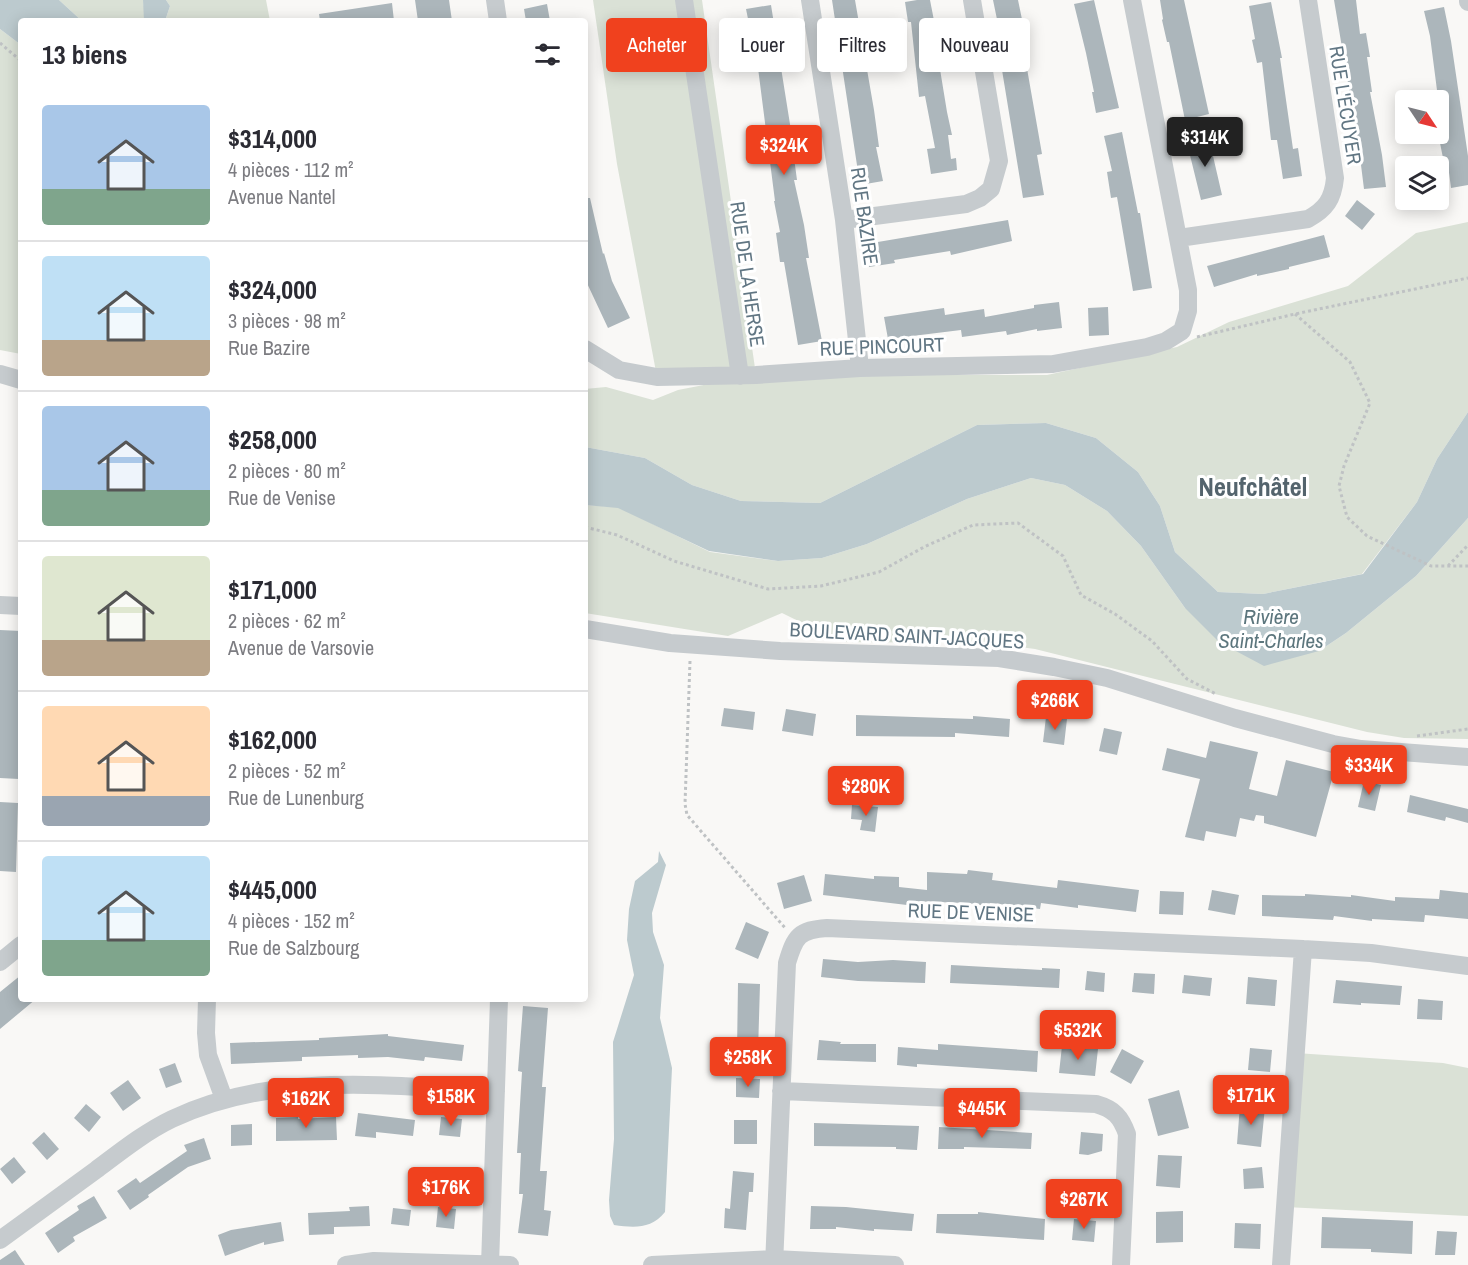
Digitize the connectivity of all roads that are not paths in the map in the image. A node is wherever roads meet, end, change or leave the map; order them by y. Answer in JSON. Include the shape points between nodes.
{"nodes":[{"id":1,"x":495,"y":0,"type":"edge"},
{"id":2,"x":684,"y":0,"type":"edge"},
{"id":3,"x":810,"y":0,"type":"edge"},
{"id":4,"x":972,"y":0,"type":"edge"},
{"id":5,"x":1132,"y":0,"type":"edge"},
{"id":6,"x":1308,"y":0,"type":"edge"},
{"id":7,"x":498,"y":18,"type":"edge"},
{"id":8,"x":844,"y":220,"type":"junction"},
{"id":9,"x":1179,"y":238,"type":"junction"},
{"id":10,"x":588,"y":351,"type":"edge"},
{"id":11,"x":860,"y":368,"type":"junction"},
{"id":12,"x":0,"y":374,"type":"edge"},
{"id":13,"x":740,"y":376,"type":"junction"},
{"id":14,"x":18,"y":379,"type":"edge"},
{"id":15,"x":0,"y":605,"type":"edge"},
{"id":16,"x":18,"y":606,"type":"edge"},
{"id":17,"x":588,"y":629,"type":"edge"},
{"id":18,"x":1468,"y":757,"type":"edge"},
{"id":19,"x":18,"y":947,"type":"edge"},
{"id":20,"x":1303,"y":949,"type":"junction"},
{"id":21,"x":0,"y":962,"type":"edge"},
{"id":22,"x":1468,"y":966,"type":"edge"},
{"id":23,"x":207,"y":1002,"type":"edge"},
{"id":24,"x":499,"y":1002,"type":"edge"},
{"id":25,"x":496,"y":1091,"type":"junction"},
{"id":26,"x":781,"y":1091,"type":"junction"},
{"id":27,"x":224,"y":1099,"type":"junction"},
{"id":28,"x":0,"y":1240,"type":"edge"},
{"id":29,"x":774,"y":1262,"type":"edge"},
{"id":30,"x":490,"y":1264,"type":"edge"},
{"id":31,"x":346,"y":1265,"type":"edge"},
{"id":32,"x":510,"y":1265,"type":"edge"},
{"id":33,"x":652,"y":1265,"type":"edge"},
{"id":34,"x":895,"y":1265,"type":"edge"},
{"id":35,"x":1121,"y":1265,"type":"edge"},
{"id":36,"x":1281,"y":1265,"type":"edge"}],
"edges":[{"from":1,"to":7,"type":"street"},
{"from":2,"to":13,"type":"street","name":"RUE DE LA HERSE"},
{"from":3,"to":8,"type":"street","name":"RUE BAZIRE"},
{"from":4,"to":8,"type":"street","via":[[999,160],[991,189],[966,204]]},
{"from":5,"to":9,"type":"street"},
{"from":6,"to":9,"type":"street","name":"RUE L'ÉCUYER","via":[[1335,178],[1328,204],[1308,219]]},
{"from":8,"to":11,"type":"street","name":"RUE BAZIRE"},
{"from":9,"to":11,"type":"street","name":"RUE PINCOURT","via":[[1188,311],[1182,331],[1166,341],[1053,364]]},
{"from":10,"to":13,"type":"street","name":"RUE PINCOURT","via":[[619,370],[638,374]]},
{"from":11,"to":13,"type":"street","name":"RUE PINCOURT"},
{"from":12,"to":14,"type":"street"},
{"from":15,"to":16,"type":"street"},
{"from":17,"to":18,"type":"street","name":"BOULEVARD SAINT-JACQUES","via":[[693,645],[999,658],[1107,678],[1333,744]]},
{"from":19,"to":21,"type":"street"},
{"from":20,"to":22,"type":"street","name":"RUE DE VENISE"},
{"from":20,"to":26,"type":"street","name":"RUE DE VENISE","via":[[810,930],[798,936],[787,963]]},
{"from":20,"to":36,"type":"street"},
{"from":23,"to":27,"type":"street","via":[[208,1055]]},
{"from":24,"to":25,"type":"street"},
{"from":25,"to":27,"type":"street","via":[[300,1085]]},
{"from":25,"to":30,"type":"street"},
{"from":26,"to":29,"type":"street"},
{"from":26,"to":35,"type":"street","via":[[1096,1104],[1114,1111],[1127,1134]]},
{"from":27,"to":28,"type":"street","via":[[171,1120],[126,1147]]},
{"from":29,"to":33,"type":"street"},
{"from":29,"to":34,"type":"street"},
{"from":30,"to":31,"type":"street","via":[[374,1261]]},
{"from":30,"to":32,"type":"street"}]}
